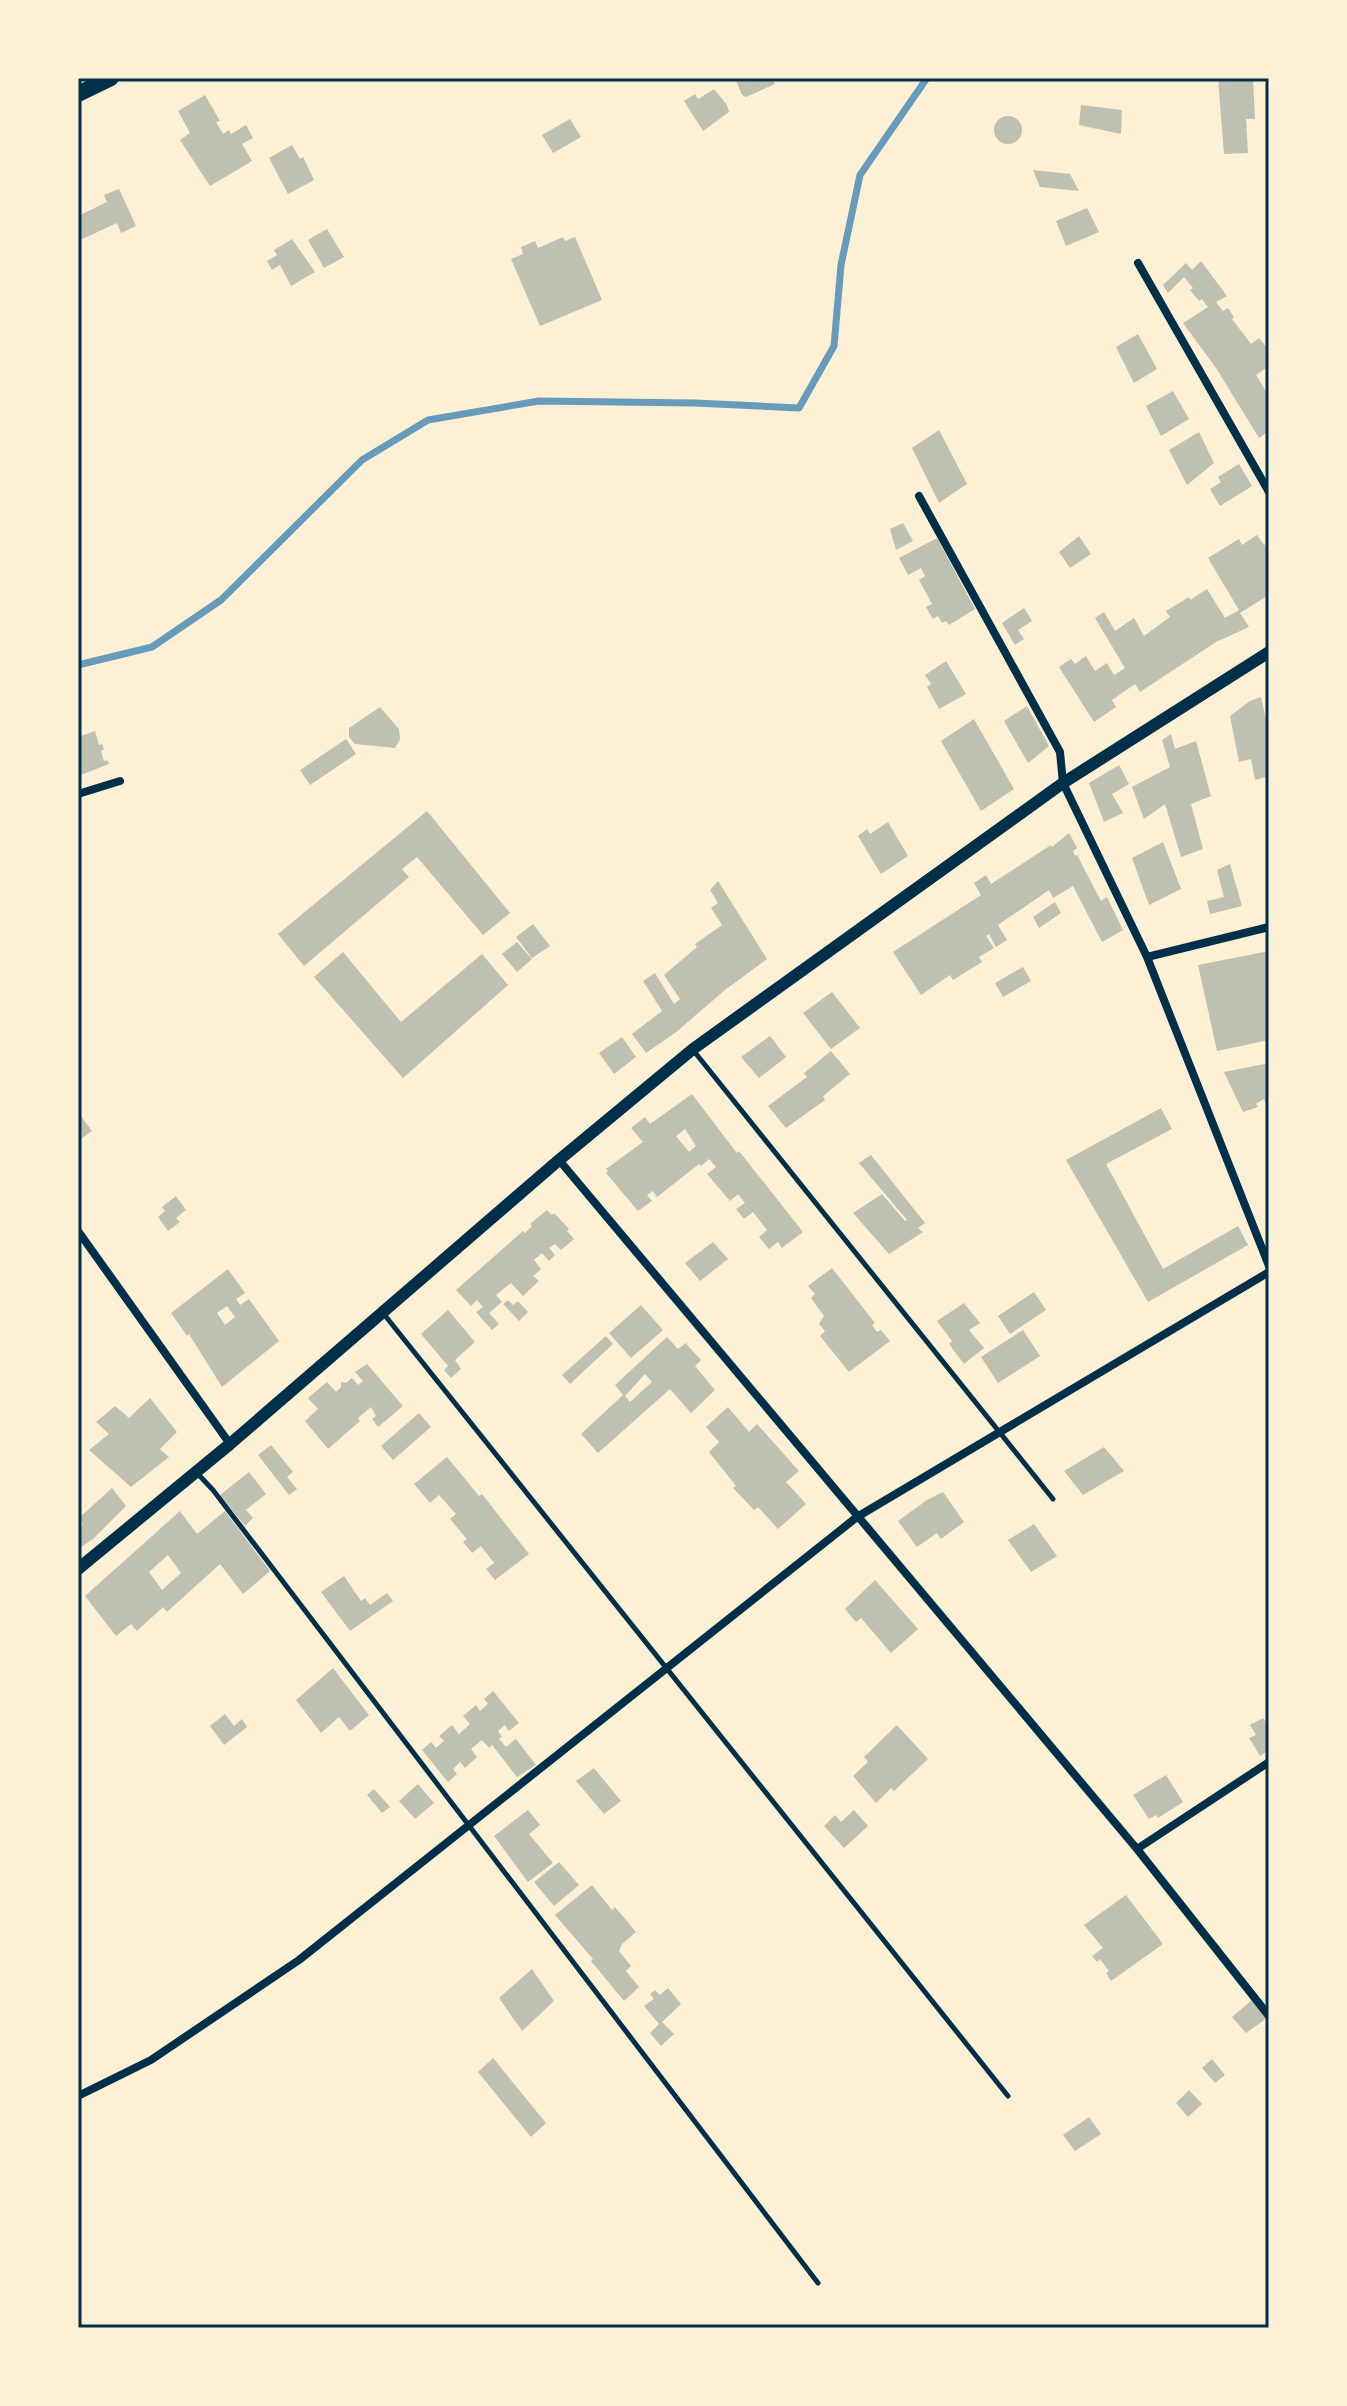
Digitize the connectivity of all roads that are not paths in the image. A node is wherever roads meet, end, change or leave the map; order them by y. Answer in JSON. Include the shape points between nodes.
{"nodes":[{"id":1,"x":111,"y":78,"type":"edge"},
{"id":2,"x":78,"y":94,"type":"edge"},
{"id":3,"x":1138,"y":263,"type":"dead end"},
{"id":4,"x":1269,"y":492,"type":"edge"},
{"id":5,"x":919,"y":496,"type":"dead end"},
{"id":6,"x":1269,"y":652,"type":"edge"},
{"id":7,"x":120,"y":781,"type":"dead end"},
{"id":8,"x":1063,"y":783,"type":"junction"},
{"id":9,"x":78,"y":794,"type":"edge"},
{"id":10,"x":1269,"y":927,"type":"edge"},
{"id":11,"x":1147,"y":957,"type":"junction"},
{"id":12,"x":693,"y":1049,"type":"junction"},
{"id":13,"x":559,"y":1160,"type":"junction"},
{"id":14,"x":78,"y":1231,"type":"edge"},
{"id":15,"x":1269,"y":1269,"type":"edge"},
{"id":16,"x":383,"y":1312,"type":"junction"},
{"id":17,"x":999,"y":1434,"type":"junction"},
{"id":18,"x":230,"y":1444,"type":"junction"},
{"id":19,"x":195,"y":1472,"type":"junction"},
{"id":20,"x":1053,"y":1499,"type":"dead end"},
{"id":21,"x":857,"y":1517,"type":"junction"},
{"id":22,"x":78,"y":1569,"type":"edge"},
{"id":23,"x":667,"y":1666,"type":"junction"},
{"id":24,"x":1269,"y":1762,"type":"edge"},
{"id":25,"x":470,"y":1824,"type":"junction"},
{"id":26,"x":1137,"y":1849,"type":"junction"},
{"id":27,"x":1269,"y":2016,"type":"edge"},
{"id":28,"x":78,"y":2096,"type":"edge"},
{"id":29,"x":1008,"y":2096,"type":"dead end"},
{"id":30,"x":818,"y":2283,"type":"dead end"}],
"edges":[{"from":1,"to":2,"type":"main road"},
{"from":3,"to":4,"type":"street"},
{"from":5,"to":8,"type":"street","via":[[1060,752]]},
{"from":6,"to":8,"type":"street"},
{"from":7,"to":9,"type":"street"},
{"from":8,"to":11,"type":"street"},
{"from":8,"to":12,"type":"street"},
{"from":10,"to":11,"type":"street"},
{"from":11,"to":15,"type":"street"},
{"from":12,"to":13,"type":"street"},
{"from":12,"to":17,"type":"lane"},
{"from":13,"to":16,"type":"street"},
{"from":13,"to":21,"type":"street"},
{"from":14,"to":18,"type":"street"},
{"from":15,"to":17,"type":"street"},
{"from":16,"to":18,"type":"street"},
{"from":16,"to":23,"type":"lane"},
{"from":17,"to":20,"type":"lane"},
{"from":17,"to":21,"type":"street"},
{"from":18,"to":19,"type":"street"},
{"from":19,"to":22,"type":"street"},
{"from":19,"to":25,"type":"lane"},
{"from":21,"to":23,"type":"street"},
{"from":21,"to":26,"type":"street"},
{"from":23,"to":25,"type":"street"},
{"from":23,"to":29,"type":"lane"},
{"from":24,"to":26,"type":"street"},
{"from":25,"to":28,"type":"street","via":[[299,1960],[151,2060]]},
{"from":25,"to":30,"type":"lane"},
{"from":26,"to":27,"type":"street"}]}
